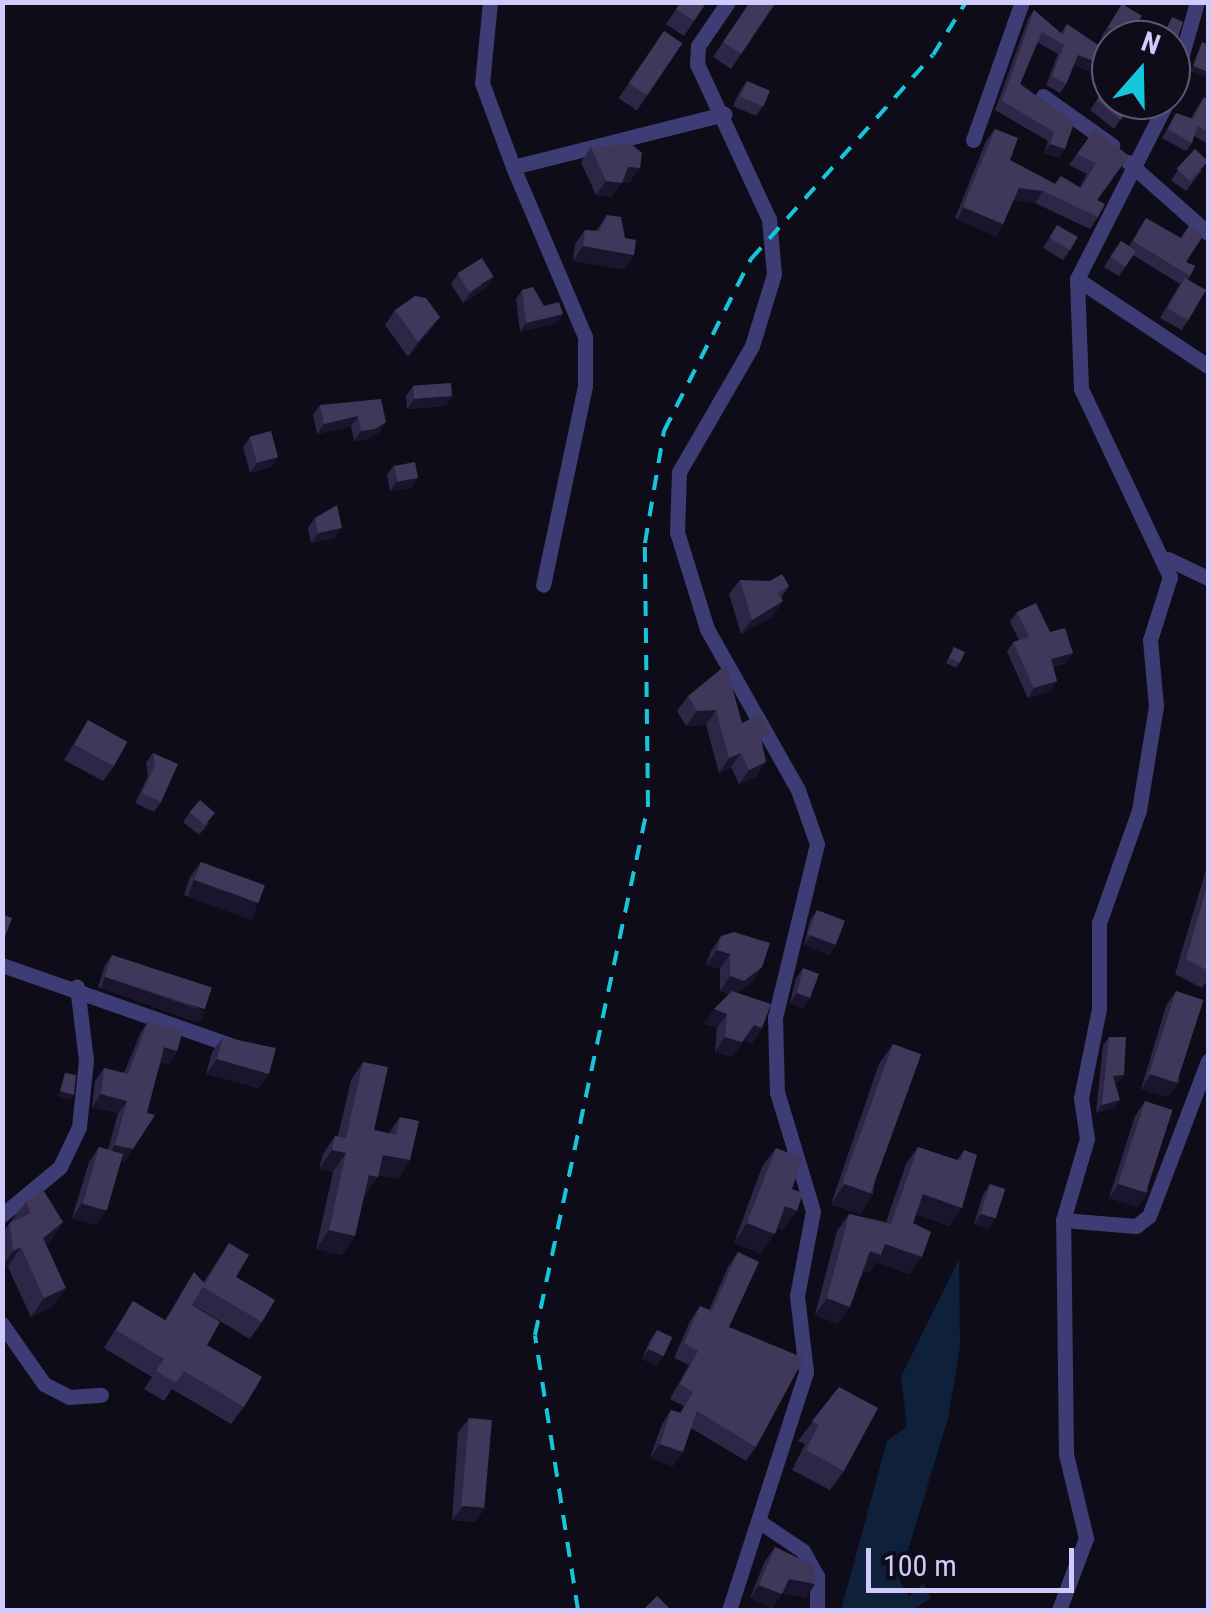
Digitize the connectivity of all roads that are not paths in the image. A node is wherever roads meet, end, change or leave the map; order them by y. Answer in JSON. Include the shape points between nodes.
{"nodes":[{"id":1,"x":490,"y":2,"type":"edge"},
{"id":2,"x":728,"y":2,"type":"edge"},
{"id":3,"x":1022,"y":2,"type":"edge"},
{"id":4,"x":1043,"y":96,"type":"edge"},
{"id":5,"x":724,"y":114,"type":"junction"},
{"id":6,"x":1158,"y":120,"type":"edge"},
{"id":7,"x":974,"y":140,"type":"dead end"},
{"id":8,"x":513,"y":167,"type":"junction"},
{"id":9,"x":1134,"y":168,"type":"junction"},
{"id":10,"x":1208,"y":233,"type":"edge"},
{"id":11,"x":1077,"y":279,"type":"junction"},
{"id":12,"x":1208,"y":366,"type":"edge"},
{"id":13,"x":1168,"y":560,"type":"junction"},
{"id":14,"x":1208,"y":578,"type":"edge"},
{"id":15,"x":542,"y":585,"type":"dead end"},
{"id":16,"x":2,"y":965,"type":"edge"},
{"id":17,"x":77,"y":987,"type":"junction"},
{"id":18,"x":253,"y":1054,"type":"edge"},
{"id":19,"x":1208,"y":1061,"type":"edge"},
{"id":20,"x":2,"y":1215,"type":"edge"},
{"id":21,"x":1063,"y":1220,"type":"junction"},
{"id":22,"x":2,"y":1324,"type":"edge"},
{"id":23,"x":100,"y":1395,"type":"dead end"},
{"id":24,"x":762,"y":1524,"type":"junction"},
{"id":25,"x":729,"y":1610,"type":"edge"},
{"id":26,"x":816,"y":1610,"type":"edge"},
{"id":27,"x":1059,"y":1610,"type":"edge"}],
"edges":[{"from":1,"to":8,"type":"street","via":[[482,84]]},
{"from":2,"to":5,"type":"street","via":[[698,46],[697,64]]},
{"from":3,"to":7,"type":"street"},
{"from":4,"to":9,"type":"street","via":[[1088,122]]},
{"from":5,"to":8,"type":"street"},
{"from":5,"to":24,"type":"street","via":[[769,219],[774,274],[752,346],[679,472],[677,532],[707,629],[816,825],[817,844],[775,1016],[777,1092],[813,1211],[797,1296],[806,1372]]},
{"from":6,"to":9,"type":"street"},
{"from":8,"to":15,"type":"street","via":[[585,338],[585,386]]},
{"from":9,"to":10,"type":"street"},
{"from":9,"to":11,"type":"street"},
{"from":11,"to":12,"type":"street"},
{"from":11,"to":13,"type":"street","via":[[1087,406]]},
{"from":13,"to":14,"type":"street"},
{"from":13,"to":21,"type":"street","via":[[1150,640],[1156,706],[1139,810],[1099,923],[1099,1009],[1081,1098],[1085,1154]]},
{"from":16,"to":17,"type":"street"},
{"from":17,"to":18,"type":"street"},
{"from":17,"to":20,"type":"street","via":[[86,1060],[79,1127],[60,1167]]},
{"from":19,"to":21,"type":"street","via":[[1148,1216],[1136,1226]]},
{"from":21,"to":27,"type":"street","via":[[1066,1454],[1086,1538]]},
{"from":22,"to":23,"type":"street","via":[[44,1384],[69,1397]]},
{"from":24,"to":25,"type":"street"},
{"from":24,"to":26,"type":"street","via":[[804,1551],[817,1576]]}]}
